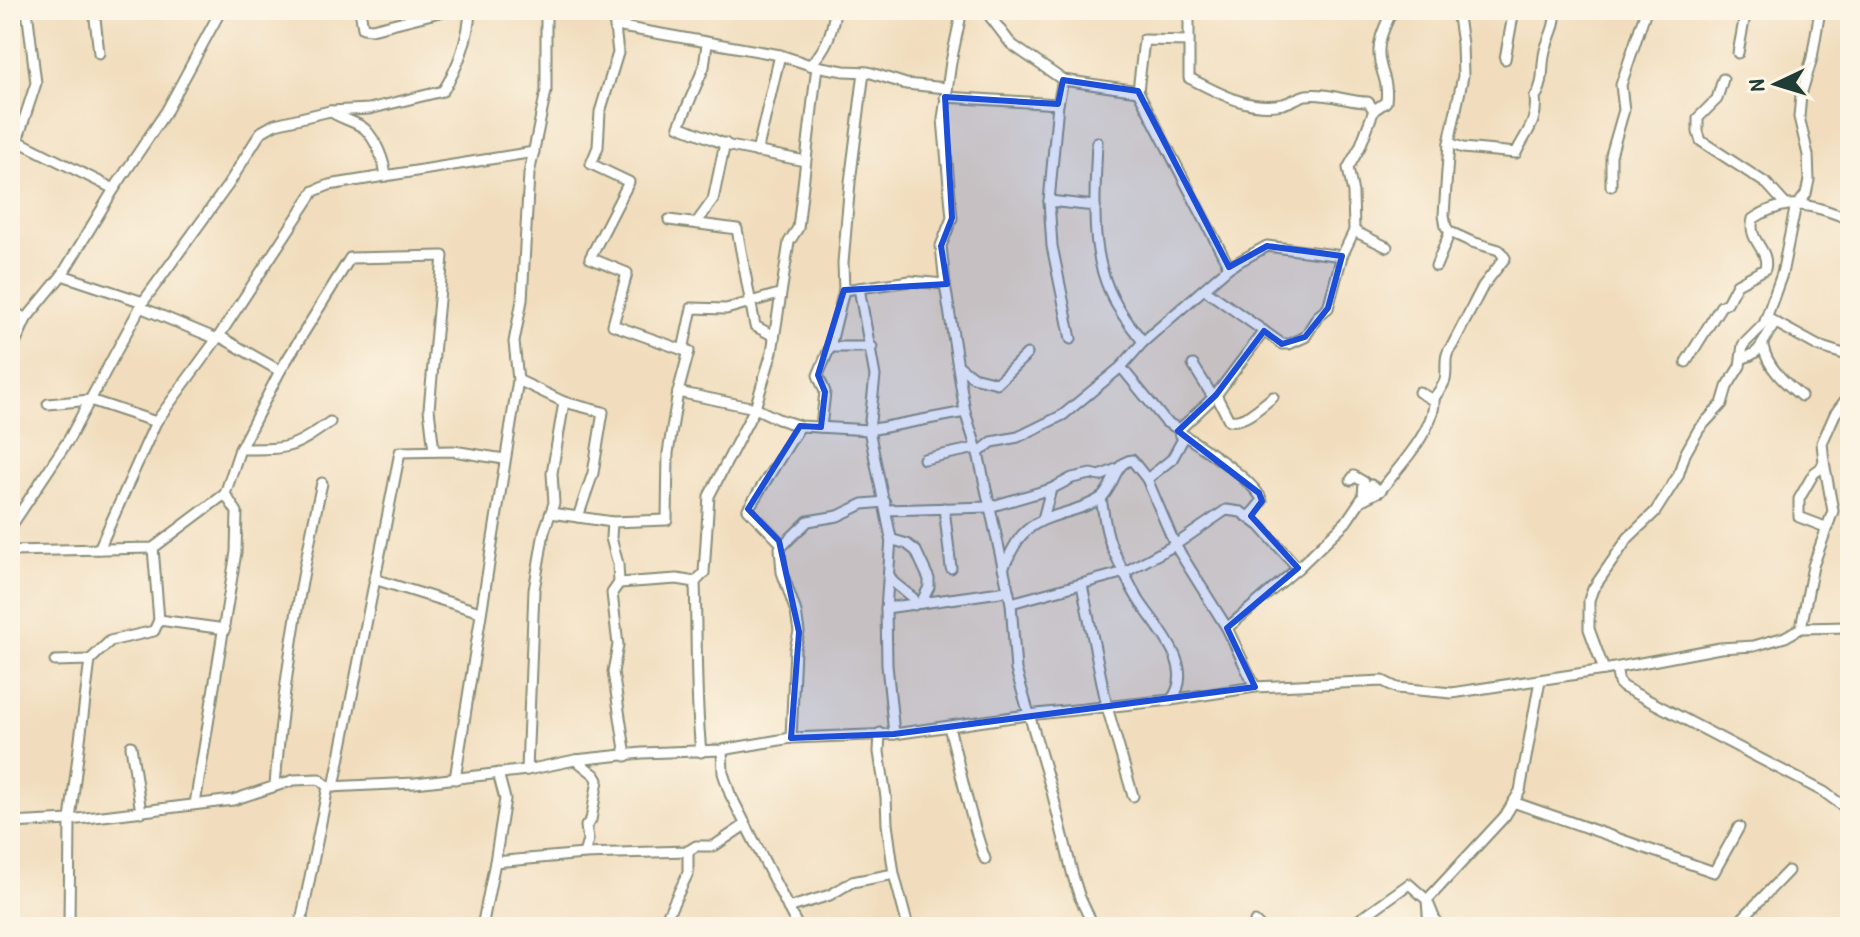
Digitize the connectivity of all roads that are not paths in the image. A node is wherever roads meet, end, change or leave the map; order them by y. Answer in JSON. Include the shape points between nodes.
{"nodes":[{"id":1,"x":27,"y":10,"type":"edge"},
{"id":2,"x":94,"y":10,"type":"edge"},
{"id":3,"x":221,"y":10,"type":"edge"},
{"id":4,"x":360,"y":10,"type":"edge"},
{"id":5,"x":448,"y":10,"type":"edge"},
{"id":6,"x":470,"y":10,"type":"edge"},
{"id":7,"x":546,"y":10,"type":"edge"},
{"id":8,"x":613,"y":10,"type":"edge"},
{"id":9,"x":835,"y":10,"type":"edge"},
{"id":10,"x":962,"y":10,"type":"edge"},
{"id":11,"x":985,"y":10,"type":"edge"},
{"id":12,"x":1189,"y":10,"type":"edge"},
{"id":13,"x":1392,"y":10,"type":"edge"},
{"id":14,"x":1457,"y":10,"type":"edge"},
{"id":15,"x":1514,"y":10,"type":"edge"},
{"id":16,"x":1556,"y":10,"type":"edge"},
{"id":17,"x":1646,"y":10,"type":"edge"},
{"id":18,"x":1746,"y":10,"type":"edge"},
{"id":19,"x":1820,"y":10,"type":"edge"},
{"id":20,"x":616,"y":26,"type":"junction"},
{"id":21,"x":1189,"y":41,"type":"junction"},
{"id":22,"x":707,"y":44,"type":"junction"},
{"id":23,"x":99,"y":53,"type":"dead end"},
{"id":24,"x":1738,"y":53,"type":"dead end"},
{"id":25,"x":780,"y":55,"type":"junction"},
{"id":26,"x":1505,"y":59,"type":"dead end"},
{"id":27,"x":814,"y":65,"type":"junction"},
{"id":28,"x":864,"y":72,"type":"junction"},
{"id":29,"x":1723,"y":79,"type":"dead end"},
{"id":30,"x":1063,"y":80,"type":"junction"},
{"id":31,"x":1138,"y":91,"type":"junction"},
{"id":32,"x":946,"y":93,"type":"junction"},
{"id":33,"x":1058,"y":104,"type":"junction"},
{"id":34,"x":1374,"y":110,"type":"junction"},
{"id":35,"x":330,"y":111,"type":"junction"},
{"id":36,"x":14,"y":139,"type":"edge"},
{"id":37,"x":1097,"y":142,"type":"dead end"},
{"id":38,"x":725,"y":143,"type":"junction"},
{"id":39,"x":1449,"y":143,"type":"junction"},
{"id":40,"x":534,"y":152,"type":"junction"},
{"id":41,"x":757,"y":152,"type":"junction"},
{"id":42,"x":805,"y":161,"type":"junction"},
{"id":43,"x":386,"y":176,"type":"junction"},
{"id":44,"x":1611,"y":186,"type":"dead end"},
{"id":45,"x":114,"y":189,"type":"junction"},
{"id":46,"x":1049,"y":201,"type":"junction"},
{"id":47,"x":1800,"y":203,"type":"junction"},
{"id":48,"x":1786,"y":205,"type":"junction"},
{"id":49,"x":1095,"y":206,"type":"junction"},
{"id":50,"x":1850,"y":219,"type":"edge"},
{"id":51,"x":669,"y":220,"type":"dead end"},
{"id":52,"x":697,"y":222,"type":"junction"},
{"id":53,"x":1354,"y":231,"type":"junction"},
{"id":54,"x":1450,"y":232,"type":"junction"},
{"id":55,"x":1387,"y":247,"type":"dead end"},
{"id":56,"x":1342,"y":256,"type":"junction"},
{"id":57,"x":1436,"y":266,"type":"dead end"},
{"id":58,"x":1229,"y":267,"type":"junction"},
{"id":59,"x":62,"y":275,"type":"junction"},
{"id":60,"x":945,"y":284,"type":"junction"},
{"id":61,"x":859,"y":288,"type":"junction"},
{"id":62,"x":1204,"y":289,"type":"junction"},
{"id":63,"x":844,"y":290,"type":"junction"},
{"id":64,"x":779,"y":294,"type":"junction"},
{"id":65,"x":752,"y":303,"type":"junction"},
{"id":66,"x":142,"y":305,"type":"junction"},
{"id":67,"x":10,"y":310,"type":"edge"},
{"id":68,"x":26,"y":319,"type":"junction"},
{"id":69,"x":1771,"y":321,"type":"junction"},
{"id":70,"x":1264,"y":331,"type":"junction"},
{"id":71,"x":774,"y":336,"type":"junction"},
{"id":72,"x":218,"y":338,"type":"junction"},
{"id":73,"x":1071,"y":339,"type":"dead end"},
{"id":74,"x":1143,"y":342,"type":"junction"},
{"id":75,"x":1763,"y":346,"type":"junction"},
{"id":76,"x":830,"y":347,"type":"junction"},
{"id":77,"x":872,"y":347,"type":"junction"},
{"id":78,"x":683,"y":350,"type":"junction"},
{"id":79,"x":1027,"y":354,"type":"dead end"},
{"id":80,"x":10,"y":355,"type":"edge"},
{"id":81,"x":1850,"y":356,"type":"edge"},
{"id":82,"x":1743,"y":358,"type":"junction"},
{"id":83,"x":1686,"y":362,"type":"dead end"},
{"id":84,"x":1193,"y":365,"type":"dead end"},
{"id":85,"x":959,"y":366,"type":"junction"},
{"id":86,"x":1121,"y":367,"type":"junction"},
{"id":87,"x":280,"y":371,"type":"junction"},
{"id":88,"x":518,"y":380,"type":"junction"},
{"id":89,"x":678,"y":392,"type":"junction"},
{"id":90,"x":1419,"y":392,"type":"dead end"},
{"id":91,"x":1850,"y":394,"type":"edge"},
{"id":92,"x":1214,"y":396,"type":"junction"},
{"id":93,"x":1801,"y":396,"type":"dead end"},
{"id":94,"x":1273,"y":397,"type":"dead end"},
{"id":95,"x":1434,"y":398,"type":"junction"},
{"id":96,"x":90,"y":400,"type":"junction"},
{"id":97,"x":564,"y":402,"type":"junction"},
{"id":98,"x":48,"y":404,"type":"dead end"},
{"id":99,"x":755,"y":408,"type":"junction"},
{"id":100,"x":965,"y":412,"type":"junction"},
{"id":101,"x":156,"y":422,"type":"junction"},
{"id":102,"x":330,"y":422,"type":"dead end"},
{"id":103,"x":800,"y":426,"type":"junction"},
{"id":104,"x":821,"y":427,"type":"junction"},
{"id":105,"x":869,"y":430,"type":"junction"},
{"id":106,"x":1180,"y":432,"type":"junction"},
{"id":107,"x":240,"y":449,"type":"junction"},
{"id":108,"x":977,"y":450,"type":"junction"},
{"id":109,"x":434,"y":451,"type":"junction"},
{"id":110,"x":504,"y":459,"type":"junction"},
{"id":111,"x":924,"y":459,"type":"dead end"},
{"id":112,"x":1824,"y":462,"type":"junction"},
{"id":113,"x":1119,"y":468,"type":"junction"},
{"id":114,"x":1100,"y":476,"type":"junction"},
{"id":115,"x":1147,"y":479,"type":"junction"},
{"id":116,"x":1351,"y":480,"type":"dead end"},
{"id":117,"x":322,"y":483,"type":"dead end"},
{"id":118,"x":1051,"y":489,"type":"junction"},
{"id":119,"x":225,"y":494,"type":"junction"},
{"id":120,"x":1102,"y":496,"type":"junction"},
{"id":121,"x":1363,"y":496,"type":"junction"},
{"id":122,"x":885,"y":506,"type":"junction"},
{"id":123,"x":989,"y":507,"type":"junction"},
{"id":124,"x":944,"y":508,"type":"junction"},
{"id":125,"x":551,"y":513,"type":"junction"},
{"id":126,"x":578,"y":517,"type":"junction"},
{"id":127,"x":1249,"y":517,"type":"junction"},
{"id":128,"x":1043,"y":519,"type":"junction"},
{"id":129,"x":612,"y":522,"type":"junction"},
{"id":130,"x":10,"y":528,"type":"edge"},
{"id":131,"x":1828,"y":528,"type":"junction"},
{"id":132,"x":1022,"y":535,"type":"junction"},
{"id":133,"x":890,"y":539,"type":"junction"},
{"id":134,"x":997,"y":542,"type":"junction"},
{"id":135,"x":782,"y":544,"type":"junction"},
{"id":136,"x":1175,"y":545,"type":"junction"},
{"id":137,"x":153,"y":548,"type":"junction"},
{"id":138,"x":99,"y":549,"type":"junction"},
{"id":139,"x":10,"y":551,"type":"edge"},
{"id":140,"x":951,"y":568,"type":"dead end"},
{"id":141,"x":1003,"y":568,"type":"junction"},
{"id":142,"x":1298,"y":568,"type":"junction"},
{"id":143,"x":1125,"y":572,"type":"junction"},
{"id":144,"x":889,"y":575,"type":"junction"},
{"id":145,"x":374,"y":579,"type":"junction"},
{"id":146,"x":695,"y":582,"type":"junction"},
{"id":147,"x":619,"y":583,"type":"junction"},
{"id":148,"x":1082,"y":585,"type":"junction"},
{"id":149,"x":1007,"y":591,"type":"junction"},
{"id":150,"x":1011,"y":603,"type":"junction"},
{"id":151,"x":918,"y":604,"type":"junction"},
{"id":152,"x":886,"y":608,"type":"junction"},
{"id":153,"x":480,"y":612,"type":"junction"},
{"id":154,"x":159,"y":620,"type":"junction"},
{"id":155,"x":1850,"y":627,"type":"edge"},
{"id":156,"x":1227,"y":628,"type":"junction"},
{"id":157,"x":1801,"y":628,"type":"junction"},
{"id":158,"x":225,"y":629,"type":"junction"},
{"id":159,"x":90,"y":660,"type":"junction"},
{"id":160,"x":55,"y":661,"type":"dead end"},
{"id":161,"x":1616,"y":668,"type":"junction"},
{"id":162,"x":1604,"y":670,"type":"junction"},
{"id":163,"x":1540,"y":680,"type":"junction"},
{"id":164,"x":1255,"y":687,"type":"junction"},
{"id":165,"x":1171,"y":700,"type":"junction"},
{"id":166,"x":1107,"y":707,"type":"junction"},
{"id":167,"x":1027,"y":715,"type":"junction"},
{"id":168,"x":949,"y":727,"type":"junction"},
{"id":169,"x":880,"y":733,"type":"junction"},
{"id":170,"x":894,"y":734,"type":"junction"},
{"id":171,"x":791,"y":738,"type":"junction"},
{"id":172,"x":131,"y":746,"type":"dead end"},
{"id":173,"x":722,"y":750,"type":"junction"},
{"id":174,"x":701,"y":752,"type":"junction"},
{"id":175,"x":626,"y":756,"type":"junction"},
{"id":176,"x":575,"y":760,"type":"junction"},
{"id":177,"x":527,"y":770,"type":"junction"},
{"id":178,"x":498,"y":773,"type":"junction"},
{"id":179,"x":455,"y":779,"type":"junction"},
{"id":180,"x":275,"y":785,"type":"junction"},
{"id":181,"x":331,"y":787,"type":"junction"},
{"id":182,"x":1133,"y":796,"type":"dead end"},
{"id":183,"x":1513,"y":802,"type":"junction"},
{"id":184,"x":195,"y":804,"type":"junction"},
{"id":185,"x":1850,"y":811,"type":"edge"},
{"id":186,"x":141,"y":812,"type":"junction"},
{"id":187,"x":70,"y":820,"type":"junction"},
{"id":188,"x":745,"y":825,"type":"junction"},
{"id":189,"x":10,"y":826,"type":"edge"},
{"id":190,"x":1739,"y":827,"type":"dead end"},
{"id":191,"x":688,"y":851,"type":"junction"},
{"id":192,"x":584,"y":854,"type":"junction"},
{"id":193,"x":985,"y":859,"type":"dead end"},
{"id":194,"x":495,"y":862,"type":"junction"},
{"id":195,"x":1788,"y":871,"type":"dead end"},
{"id":196,"x":894,"y":874,"type":"junction"},
{"id":197,"x":1427,"y":900,"type":"junction"},
{"id":198,"x":788,"y":908,"type":"junction"},
{"id":199,"x":1352,"y":926,"type":"edge"},
{"id":200,"x":69,"y":927,"type":"edge"},
{"id":201,"x":303,"y":927,"type":"edge"},
{"id":202,"x":482,"y":927,"type":"edge"},
{"id":203,"x":662,"y":927,"type":"edge"},
{"id":204,"x":798,"y":927,"type":"edge"},
{"id":205,"x":908,"y":927,"type":"edge"},
{"id":206,"x":1094,"y":927,"type":"edge"},
{"id":207,"x":1429,"y":927,"type":"edge"},
{"id":208,"x":1438,"y":927,"type":"edge"},
{"id":209,"x":1734,"y":927,"type":"edge"}],
"edges":[{"from":1,"to":36,"type":"street","via":[[36,83]]},
{"from":2,"to":23,"type":"street"},
{"from":3,"to":45,"type":"street","via":[[167,110]]},
{"from":4,"to":5,"type":"street","via":[[363,28],[372,29]]},
{"from":6,"to":35,"type":"street","via":[[470,28],[443,91],[369,109]]},
{"from":7,"to":40,"type":"street","via":[[546,91]]},
{"from":8,"to":20,"type":"street"},
{"from":9,"to":27,"type":"street","via":[[828,41]]},
{"from":10,"to":32,"type":"street"},
{"from":11,"to":30,"type":"street","via":[[1011,44]]},
{"from":12,"to":21,"type":"street"},
{"from":13,"to":34,"type":"street","via":[[1378,56],[1388,85],[1386,102]]},
{"from":14,"to":39,"type":"street","via":[[1463,76]]},
{"from":15,"to":26,"type":"street"},
{"from":16,"to":39,"type":"street","via":[[1530,133],[1516,153]]},
{"from":17,"to":44,"type":"street","via":[[1621,85],[1624,110],[1611,155]]},
{"from":18,"to":24,"type":"street"},
{"from":19,"to":47,"type":"street","via":[[1801,95],[1799,117],[1809,167]]},
{"from":20,"to":22,"type":"street"},
{"from":20,"to":78,"type":"street","via":[[616,64],[591,164],[629,182],[590,258],[627,273],[613,325]]},
{"from":21,"to":31,"type":"street","via":[[1144,40]]},
{"from":21,"to":34,"type":"street","via":[[1189,78],[1231,99],[1280,105],[1306,95],[1327,96],[1368,102]]},
{"from":22,"to":25,"type":"street"},
{"from":22,"to":38,"type":"street","via":[[704,67],[679,126]]},
{"from":25,"to":27,"type":"street"},
{"from":25,"to":41,"type":"street"},
{"from":27,"to":28,"type":"street"},
{"from":27,"to":42,"type":"street"},
{"from":28,"to":32,"type":"street"},
{"from":28,"to":63,"type":"street"},
{"from":29,"to":48,"type":"street","via":[[1717,99],[1698,118],[1701,141],[1767,184]]},
{"from":30,"to":31,"type":"street"},
{"from":30,"to":33,"type":"street"},
{"from":31,"to":58,"type":"street"},
{"from":32,"to":33,"type":"street"},
{"from":32,"to":60,"type":"street","via":[[943,119],[952,218],[941,246]]},
{"from":33,"to":46,"type":"street"},
{"from":34,"to":53,"type":"street","via":[[1348,168]]},
{"from":35,"to":43,"type":"street","via":[[364,127],[384,160]]},
{"from":35,"to":66,"type":"street","via":[[261,132]]},
{"from":36,"to":45,"type":"street"},
{"from":37,"to":49,"type":"street"},
{"from":38,"to":41,"type":"street"},
{"from":38,"to":52,"type":"street","via":[[713,200]]},
{"from":39,"to":54,"type":"street","via":[[1444,215]]},
{"from":40,"to":43,"type":"street"},
{"from":40,"to":88,"type":"street","via":[[514,342]]},
{"from":41,"to":42,"type":"street"},
{"from":42,"to":64,"type":"street","via":[[798,228],[789,242]]},
{"from":43,"to":72,"type":"street","via":[[314,191]]},
{"from":45,"to":59,"type":"street"},
{"from":46,"to":49,"type":"street"},
{"from":46,"to":73,"type":"street","via":[[1052,246]]},
{"from":47,"to":48,"type":"street"},
{"from":47,"to":50,"type":"street"},
{"from":47,"to":69,"type":"street"},
{"from":48,"to":83,"type":"street","via":[[1753,219],[1753,237],[1766,258],[1765,269],[1733,288]]},
{"from":49,"to":74,"type":"street","via":[[1100,266],[1120,311]]},
{"from":51,"to":52,"type":"street"},
{"from":52,"to":65,"type":"street","via":[[737,229]]},
{"from":53,"to":55,"type":"street"},
{"from":53,"to":56,"type":"street"},
{"from":54,"to":57,"type":"street"},
{"from":54,"to":95,"type":"street","via":[[1499,250],[1505,258],[1448,350],[1446,376]]},
{"from":56,"to":58,"type":"street","via":[[1267,246]]},
{"from":56,"to":70,"type":"street","via":[[1328,308],[1305,337],[1282,344]]},
{"from":58,"to":62,"type":"street"},
{"from":59,"to":66,"type":"street"},
{"from":59,"to":68,"type":"street"},
{"from":60,"to":61,"type":"street","via":[[910,281]]},
{"from":60,"to":85,"type":"street"},
{"from":61,"to":63,"type":"street"},
{"from":61,"to":77,"type":"street"},
{"from":62,"to":70,"type":"street"},
{"from":62,"to":74,"type":"street"},
{"from":63,"to":76,"type":"street"},
{"from":64,"to":65,"type":"street"},
{"from":64,"to":71,"type":"street"},
{"from":65,"to":71,"type":"street","via":[[755,326]]},
{"from":65,"to":78,"type":"street","via":[[692,308]]},
{"from":66,"to":72,"type":"street"},
{"from":66,"to":96,"type":"street"},
{"from":67,"to":68,"type":"street"},
{"from":68,"to":80,"type":"street"},
{"from":69,"to":75,"type":"street"},
{"from":69,"to":81,"type":"street"},
{"from":69,"to":82,"type":"street","via":[[1743,345]]},
{"from":70,"to":92,"type":"street"},
{"from":71,"to":99,"type":"street"},
{"from":72,"to":87,"type":"street"},
{"from":72,"to":101,"type":"street"},
{"from":74,"to":86,"type":"street"},
{"from":75,"to":82,"type":"street"},
{"from":75,"to":93,"type":"street","via":[[1768,362]]},
{"from":76,"to":77,"type":"street"},
{"from":76,"to":104,"type":"street","via":[[818,375],[825,392]]},
{"from":77,"to":105,"type":"street","via":[[875,376]]},
{"from":78,"to":89,"type":"street","via":[[689,351]]},
{"from":79,"to":85,"type":"street","via":[[997,383],[973,377]]},
{"from":82,"to":162,"type":"street","via":[[1722,404],[1699,429],[1655,512],[1628,538],[1593,589],[1589,629]]},
{"from":84,"to":92,"type":"street"},
{"from":85,"to":100,"type":"street"},
{"from":86,"to":106,"type":"street"},
{"from":86,"to":108,"type":"street","via":[[1063,415]]},
{"from":87,"to":107,"type":"street"},
{"from":87,"to":109,"type":"street","via":[[350,258],[443,256],[429,409]]},
{"from":88,"to":97,"type":"street"},
{"from":88,"to":110,"type":"street"},
{"from":89,"to":99,"type":"street"},
{"from":89,"to":129,"type":"street","via":[[668,453],[667,520]]},
{"from":90,"to":95,"type":"street"},
{"from":91,"to":112,"type":"street","via":[[1822,443]]},
{"from":92,"to":94,"type":"street","via":[[1234,421]]},
{"from":92,"to":106,"type":"street"},
{"from":95,"to":121,"type":"street","via":[[1433,414],[1415,448],[1380,491]]},
{"from":96,"to":98,"type":"street"},
{"from":96,"to":101,"type":"street"},
{"from":96,"to":130,"type":"street"},
{"from":97,"to":125,"type":"street"},
{"from":97,"to":126,"type":"street","via":[[603,412],[593,473]]},
{"from":99,"to":103,"type":"street"},
{"from":99,"to":146,"type":"street","via":[[709,496],[704,573]]},
{"from":100,"to":105,"type":"street"},
{"from":100,"to":108,"type":"street"},
{"from":101,"to":138,"type":"street"},
{"from":102,"to":107,"type":"street","via":[[285,449]]},
{"from":103,"to":104,"type":"street"},
{"from":103,"to":135,"type":"street","via":[[748,509]]},
{"from":104,"to":105,"type":"street"},
{"from":105,"to":122,"type":"street"},
{"from":106,"to":115,"type":"street","via":[[1182,445]]},
{"from":106,"to":127,"type":"street","via":[[1259,493],[1262,501]]},
{"from":107,"to":119,"type":"street"},
{"from":108,"to":111,"type":"street"},
{"from":108,"to":123,"type":"street"},
{"from":109,"to":110,"type":"street"},
{"from":109,"to":145,"type":"street","via":[[400,452]]},
{"from":110,"to":153,"type":"street"},
{"from":112,"to":131,"type":"street","via":[[1834,504]]},
{"from":112,"to":131,"type":"street","via":[[1809,480],[1798,511],[1799,517]]},
{"from":113,"to":114,"type":"street"},
{"from":113,"to":115,"type":"street","via":[[1132,460]]},
{"from":113,"to":120,"type":"street"},
{"from":114,"to":118,"type":"street","via":[[1072,478]]},
{"from":114,"to":120,"type":"street"},
{"from":115,"to":136,"type":"street"},
{"from":116,"to":121,"type":"street","via":[[1354,476],[1364,482]]},
{"from":117,"to":180,"type":"street","via":[[288,673]]},
{"from":118,"to":123,"type":"street"},
{"from":118,"to":128,"type":"street"},
{"from":119,"to":137,"type":"street"},
{"from":119,"to":158,"type":"street","via":[[237,512],[237,531]]},
{"from":120,"to":128,"type":"street"},
{"from":120,"to":143,"type":"street","via":[[1106,531]]},
{"from":121,"to":142,"type":"street","via":[[1346,522]]},
{"from":122,"to":124,"type":"street"},
{"from":122,"to":133,"type":"street"},
{"from":122,"to":135,"type":"street","via":[[863,504],[838,516],[808,521]]},
{"from":123,"to":124,"type":"street"},
{"from":123,"to":134,"type":"street"},
{"from":124,"to":140,"type":"street"},
{"from":125,"to":126,"type":"street"},
{"from":125,"to":177,"type":"street","via":[[534,590]]},
{"from":126,"to":129,"type":"street"},
{"from":127,"to":136,"type":"street","via":[[1226,510]]},
{"from":127,"to":142,"type":"street"},
{"from":128,"to":132,"type":"street"},
{"from":129,"to":147,"type":"street"},
{"from":131,"to":157,"type":"street","via":[[1813,566]]},
{"from":132,"to":134,"type":"street"},
{"from":132,"to":141,"type":"street"},
{"from":133,"to":144,"type":"street"},
{"from":133,"to":151,"type":"street","via":[[916,551],[929,579]]},
{"from":134,"to":141,"type":"street"},
{"from":135,"to":171,"type":"street","via":[[782,572],[799,632]]},
{"from":136,"to":143,"type":"street"},
{"from":136,"to":156,"type":"street"},
{"from":137,"to":138,"type":"street"},
{"from":137,"to":154,"type":"street"},
{"from":138,"to":139,"type":"street"},
{"from":141,"to":149,"type":"street"},
{"from":142,"to":156,"type":"street"},
{"from":143,"to":148,"type":"street"},
{"from":143,"to":165,"type":"street","via":[[1138,600],[1169,641],[1181,680]]},
{"from":144,"to":151,"type":"street"},
{"from":144,"to":152,"type":"street"},
{"from":145,"to":153,"type":"street"},
{"from":145,"to":181,"type":"street"},
{"from":146,"to":147,"type":"street"},
{"from":146,"to":174,"type":"street"},
{"from":147,"to":175,"type":"street","via":[[612,593],[618,645],[613,672]]},
{"from":148,"to":150,"type":"street"},
{"from":148,"to":166,"type":"street"},
{"from":149,"to":150,"type":"street"},
{"from":149,"to":151,"type":"street"},
{"from":150,"to":167,"type":"street","via":[[1016,670]]},
{"from":151,"to":152,"type":"street"},
{"from":152,"to":170,"type":"street"},
{"from":153,"to":179,"type":"street"},
{"from":154,"to":158,"type":"street"},
{"from":154,"to":159,"type":"street","via":[[154,631],[110,641]]},
{"from":155,"to":157,"type":"street"},
{"from":156,"to":164,"type":"street"},
{"from":157,"to":161,"type":"street","via":[[1764,644]]},
{"from":158,"to":184,"type":"street"},
{"from":159,"to":160,"type":"street"},
{"from":159,"to":187,"type":"street"},
{"from":161,"to":162,"type":"street"},
{"from":161,"to":185,"type":"street","via":[[1623,687],[1824,792]]},
{"from":162,"to":163,"type":"street"},
{"from":163,"to":164,"type":"street","via":[[1452,693],[1397,688],[1383,681]]},
{"from":163,"to":183,"type":"street","via":[[1520,791]]},
{"from":164,"to":165,"type":"street"},
{"from":165,"to":166,"type":"street"},
{"from":166,"to":167,"type":"street"},
{"from":166,"to":182,"type":"street"},
{"from":167,"to":168,"type":"street"},
{"from":167,"to":206,"type":"street","via":[[1080,898]]},
{"from":168,"to":170,"type":"street"},
{"from":168,"to":193,"type":"street","via":[[971,824]]},
{"from":169,"to":170,"type":"street"},
{"from":169,"to":171,"type":"street"},
{"from":169,"to":196,"type":"street"},
{"from":171,"to":173,"type":"street"},
{"from":172,"to":186,"type":"street"},
{"from":173,"to":174,"type":"street"},
{"from":173,"to":188,"type":"street","via":[[723,773]]},
{"from":174,"to":175,"type":"street"},
{"from":175,"to":176,"type":"street"},
{"from":176,"to":177,"type":"street"},
{"from":176,"to":192,"type":"street","via":[[598,780]]},
{"from":177,"to":178,"type":"street"},
{"from":178,"to":179,"type":"street"},
{"from":178,"to":194,"type":"street","via":[[505,799]]},
{"from":179,"to":181,"type":"street"},
{"from":180,"to":181,"type":"street","via":[[319,779]]},
{"from":180,"to":184,"type":"street","via":[[233,800]]},
{"from":181,"to":201,"type":"street"},
{"from":183,"to":190,"type":"street","via":[[1714,872]]},
{"from":183,"to":197,"type":"street"},
{"from":184,"to":186,"type":"street"},
{"from":186,"to":187,"type":"street"},
{"from":187,"to":189,"type":"street"},
{"from":187,"to":200,"type":"street"},
{"from":188,"to":191,"type":"street","via":[[714,846]]},
{"from":188,"to":198,"type":"street"},
{"from":191,"to":192,"type":"street"},
{"from":191,"to":203,"type":"street","via":[[690,868]]},
{"from":192,"to":194,"type":"street"},
{"from":194,"to":202,"type":"street"},
{"from":195,"to":209,"type":"street"},
{"from":196,"to":198,"type":"street","via":[[852,882]]},
{"from":196,"to":205,"type":"street"},
{"from":197,"to":199,"type":"street","via":[[1409,884]]},
{"from":197,"to":207,"type":"street"},
{"from":197,"to":208,"type":"street"},
{"from":198,"to":204,"type":"street"}]}
